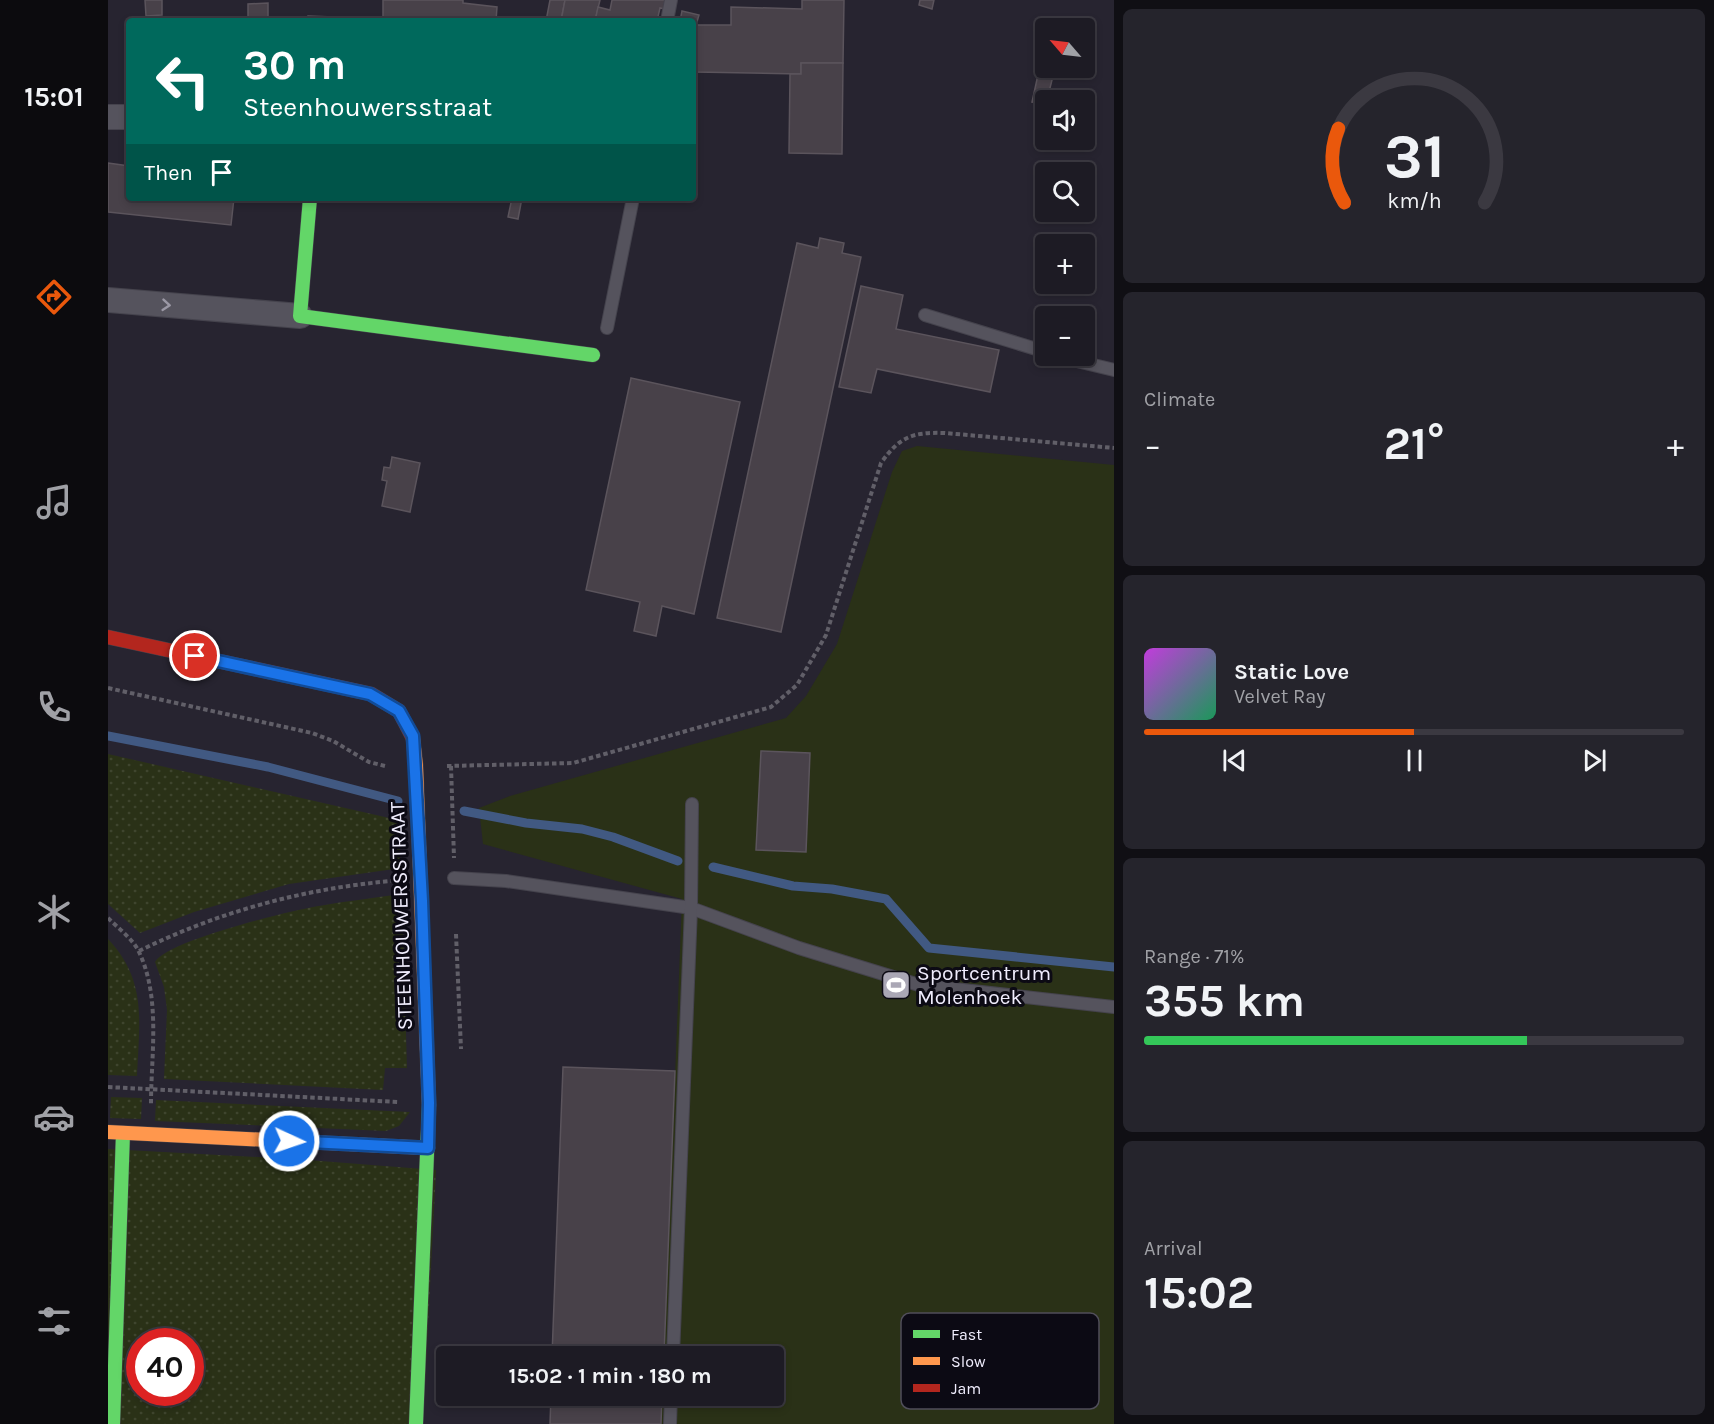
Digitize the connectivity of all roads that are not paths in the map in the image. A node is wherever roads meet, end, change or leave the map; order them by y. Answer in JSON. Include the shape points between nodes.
{"nodes":[{"id":1,"x":671,"y":0,"type":"edge"},
{"id":2,"x":668,"y":18,"type":"edge"},
{"id":3,"x":108,"y":117,"type":"edge"},
{"id":4,"x":126,"y":117,"type":"edge"},
{"id":5,"x":310,"y":201,"type":"edge"},
{"id":6,"x":632,"y":201,"type":"edge"},
{"id":7,"x":108,"y":300,"type":"edge"},
{"id":8,"x":300,"y":315,"type":"junction"},
{"id":9,"x":925,"y":315,"type":"dead end"},
{"id":10,"x":607,"y":328,"type":"dead end"},
{"id":11,"x":1035,"y":349,"type":"edge"},
{"id":12,"x":593,"y":355,"type":"dead end"},
{"id":13,"x":1095,"y":365,"type":"edge"},
{"id":14,"x":1114,"y":370,"type":"edge"},
{"id":15,"x":108,"y":637,"type":"edge"},
{"id":16,"x":692,"y":804,"type":"dead end"},
{"id":17,"x":454,"y":878,"type":"road end"},
{"id":18,"x":691,"y":908,"type":"junction"},
{"id":19,"x":1114,"y":1007,"type":"edge"},
{"id":20,"x":108,"y":1132,"type":"edge"},
{"id":21,"x":123,"y":1132,"type":"junction"},
{"id":22,"x":428,"y":1148,"type":"junction"},
{"id":23,"x":673,"y":1346,"type":"edge"},
{"id":24,"x":671,"y":1406,"type":"edge"},
{"id":25,"x":113,"y":1424,"type":"edge"},
{"id":26,"x":417,"y":1424,"type":"edge"},
{"id":27,"x":670,"y":1424,"type":"edge"}],
"edges":[{"from":1,"to":2,"type":"lane"},
{"from":3,"to":4,"type":"street"},
{"from":5,"to":8,"type":"street"},
{"from":6,"to":10,"type":"lane"},
{"from":7,"to":8,"type":"street","one_way":true},
{"from":8,"to":12,"type":"street"},
{"from":9,"to":11,"type":"lane"},
{"from":13,"to":14,"type":"lane"},
{"from":15,"to":22,"type":"street","name":"STEENHOUWERSSTRAAT","via":[[370,694],[399,711],[413,736],[416,766]]},
{"from":16,"to":18,"type":"lane"},
{"from":17,"to":18,"type":"lane","via":[[506,881]]},
{"from":18,"to":19,"type":"lane","via":[[799,948],[919,985]]},
{"from":18,"to":23,"type":"lane"},
{"from":20,"to":21,"type":"street"},
{"from":21,"to":22,"type":"street"},
{"from":21,"to":25,"type":"street"},
{"from":22,"to":26,"type":"street","name":"STEENHOUWERSSTRAAT"},
{"from":24,"to":27,"type":"lane"}]}
